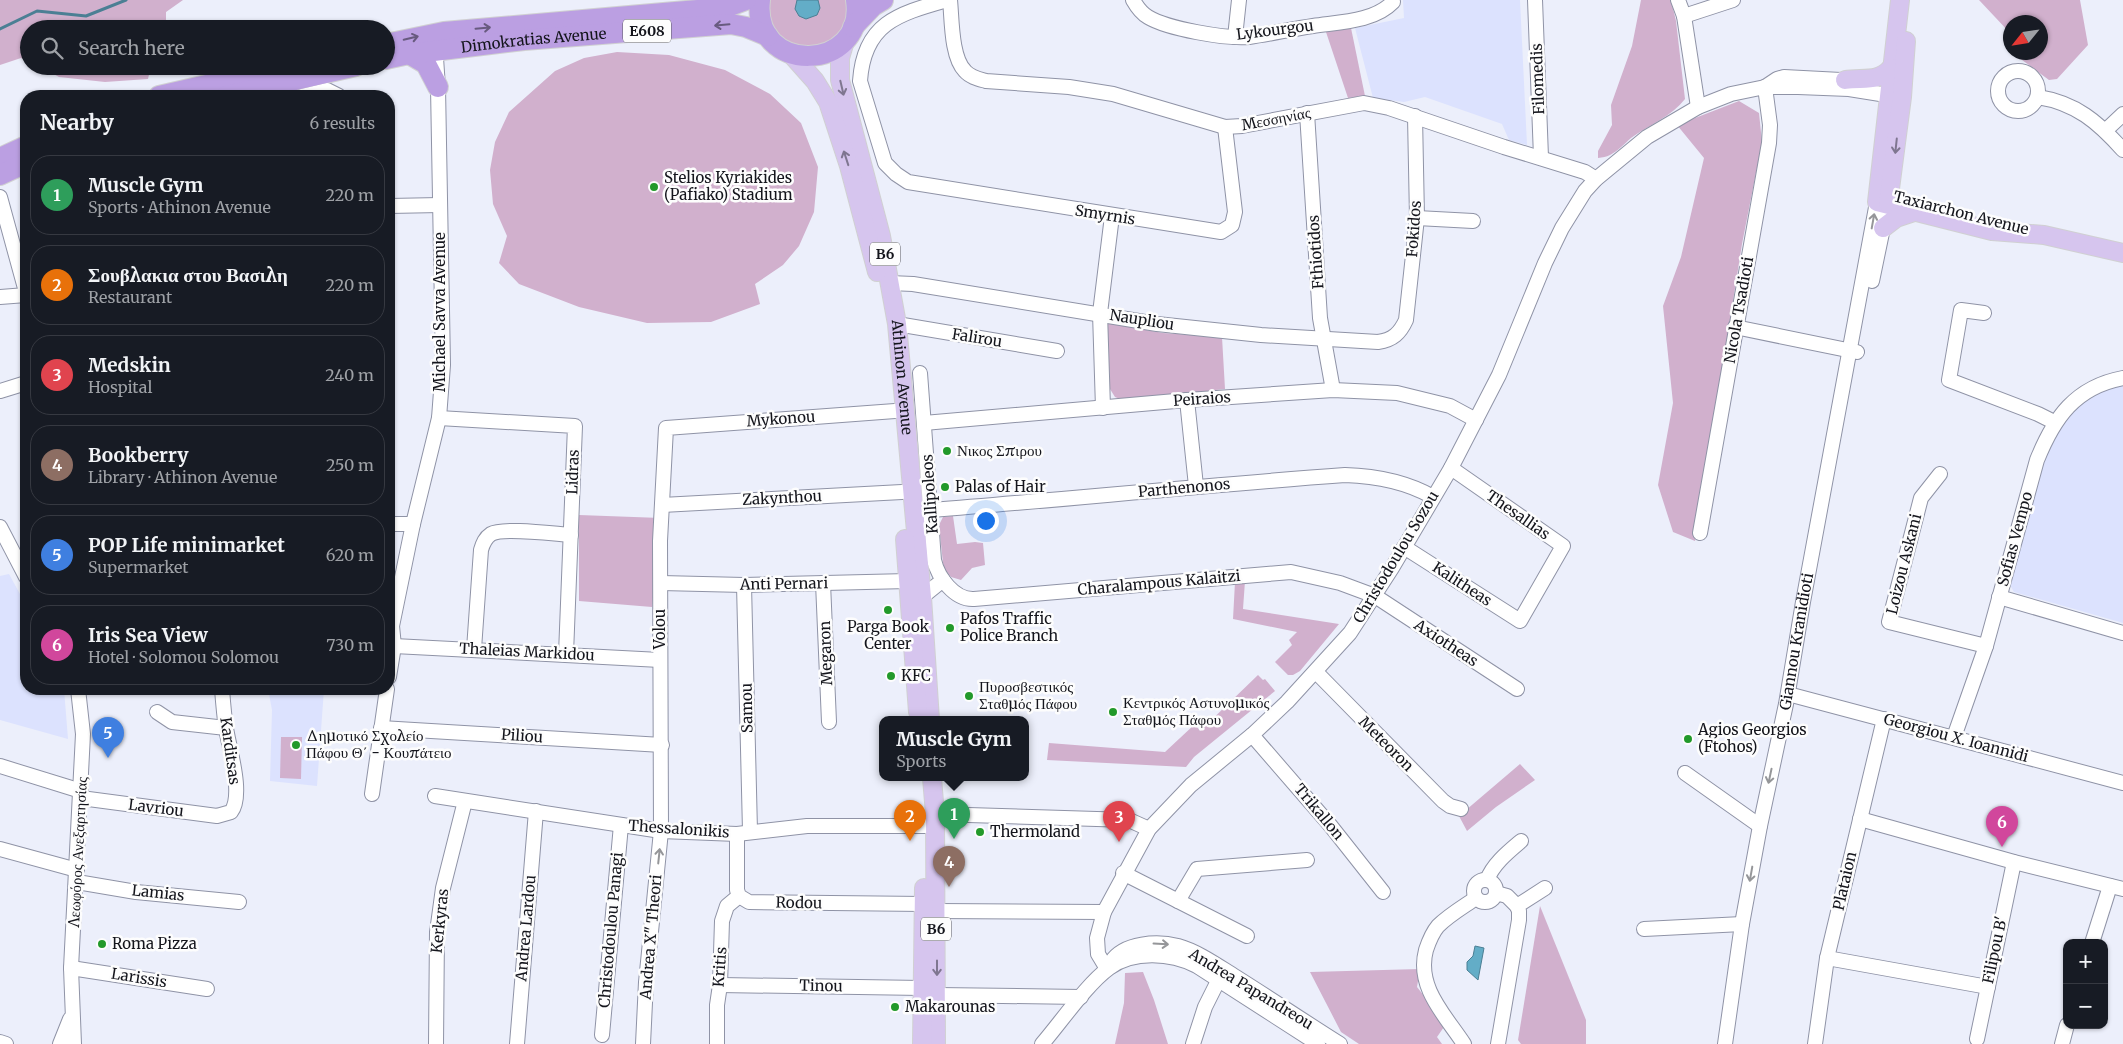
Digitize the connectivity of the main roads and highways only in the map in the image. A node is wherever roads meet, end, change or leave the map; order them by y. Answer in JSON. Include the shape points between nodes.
{"nodes":[{"id":1,"x":746,"y":0,"type":"edge"},
{"id":2,"x":760,"y":0,"type":"edge"},
{"id":3,"x":856,"y":0,"type":"edge"},
{"id":4,"x":883,"y":0,"type":"edge"},
{"id":5,"x":1900,"y":0,"type":"edge"},
{"id":6,"x":1910,"y":0,"type":"edge"},
{"id":7,"x":849,"y":34,"type":"junction"},
{"id":8,"x":768,"y":36,"type":"junction"},
{"id":9,"x":435,"y":42,"type":"junction"},
{"id":10,"x":395,"y":44,"type":"edge"},
{"id":11,"x":410,"y":54,"type":"junction"},
{"id":12,"x":791,"y":54,"type":"junction"},
{"id":13,"x":395,"y":57,"type":"edge"},
{"id":14,"x":1891,"y":68,"type":"junction"},
{"id":15,"x":250,"y":75,"type":"edge"},
{"id":16,"x":317,"y":75,"type":"edge"},
{"id":17,"x":1845,"y":80,"type":"road end"},
{"id":18,"x":438,"y":87,"type":"road end"},
{"id":19,"x":185,"y":90,"type":"edge"},
{"id":20,"x":252,"y":90,"type":"edge"},
{"id":21,"x":1895,"y":92,"type":"junction"},
{"id":22,"x":20,"y":149,"type":"edge"},
{"id":23,"x":0,"y":158,"type":"edge"},
{"id":24,"x":20,"y":166,"type":"edge"},
{"id":25,"x":0,"y":175,"type":"edge"},
{"id":26,"x":1884,"y":198,"type":"junction"},
{"id":27,"x":1918,"y":211,"type":"junction"},
{"id":28,"x":1883,"y":228,"type":"road end"},
{"id":29,"x":2044,"y":235,"type":"junction"},
{"id":30,"x":2123,"y":253,"type":"edge"},
{"id":31,"x":900,"y":412,"type":"junction"},
{"id":32,"x":919,"y":716,"type":"edge"},
{"id":33,"x":930,"y":716,"type":"edge"},
{"id":34,"x":924,"y":781,"type":"edge"},
{"id":35,"x":932,"y":781,"type":"edge"},
{"id":36,"x":930,"y":820,"type":"junction"},
{"id":37,"x":929,"y":991,"type":"junction"},
{"id":38,"x":922,"y":1044,"type":"edge"},
{"id":39,"x":936,"y":1044,"type":"edge"}],
"edges":[{"from":9,"to":1,"type":"highway","name":"Dimokratias Avenue","number":"E608","one_way":true,"via":[[716,8]]},
{"from":2,"to":8,"type":"highway","via":[[761,18]]},
{"from":3,"to":7,"type":"highway","via":[[857,10]]},
{"from":4,"to":7,"type":"highway","via":[[873,6]]},
{"from":5,"to":14,"type":"main road","name":"Giannou Kranidioti"},
{"from":6,"to":21,"type":"main road","name":"Giannou Kranidioti"},
{"from":7,"to":12,"type":"highway","via":[[834,50],[820,56]]},
{"from":7,"to":31,"type":"main road","name":"Athinon Avenue","number":"B6","one_way":true,"via":[[840,58],[840,80],[881,236],[890,283],[897,324]]},
{"from":8,"to":9,"type":"highway","name":"Dimokratias Avenue","number":"E608","one_way":true,"via":[[731,24],[524,40]]},
{"from":8,"to":12,"type":"highway","number":"E608"},
{"from":10,"to":9,"type":"highway","name":"Dimokratias Avenue","number":"E608","one_way":true},
{"from":9,"to":11,"type":"highway","name":"Dimokratias Avenue","number":"E608"},
{"from":11,"to":13,"type":"highway","name":"Dimokratias Avenue","number":"E608"},
{"from":11,"to":18,"type":"highway","via":[[426,64]]},
{"from":31,"to":12,"type":"main road","name":"Athinon Avenue","number":"B6","one_way":true,"via":[[875,261],[849,166],[824,94]]},
{"from":14,"to":17,"type":"main road","via":[[1875,78]]},
{"from":14,"to":21,"type":"main road","name":"Giannou Kranidioti"},
{"from":15,"to":19,"type":"highway"},
{"from":16,"to":20,"type":"highway"},
{"from":21,"to":26,"type":"main road","name":"Giannou Kranidioti"},
{"from":22,"to":23,"type":"highway"},
{"from":24,"to":25,"type":"highway"},
{"from":26,"to":27,"type":"main road","name":"Taxiarchon Avenue"},
{"from":26,"to":29,"type":"main road","name":"Taxiarchon Avenue","via":[[2018,226]]},
{"from":27,"to":28,"type":"main road","via":[[1896,218]]},
{"from":27,"to":29,"type":"main road","name":"Taxiarchon Avenue","via":[[1992,231]]},
{"from":29,"to":30,"type":"main road","name":"Taxiarchon Avenue"},
{"from":31,"to":32,"type":"main road","name":"Athinon Avenue","number":"B6","via":[[902,492]]},
{"from":31,"to":33,"type":"main road","name":"Athinon Avenue","number":"B6","via":[[922,597]]},
{"from":34,"to":36,"type":"main road","number":"B6"},
{"from":35,"to":36,"type":"main road","number":"B6"},
{"from":36,"to":37,"type":"main road","number":"B6"},
{"from":37,"to":38,"type":"main road","number":"B6"},
{"from":37,"to":39,"type":"main road","number":"B6"}]}
